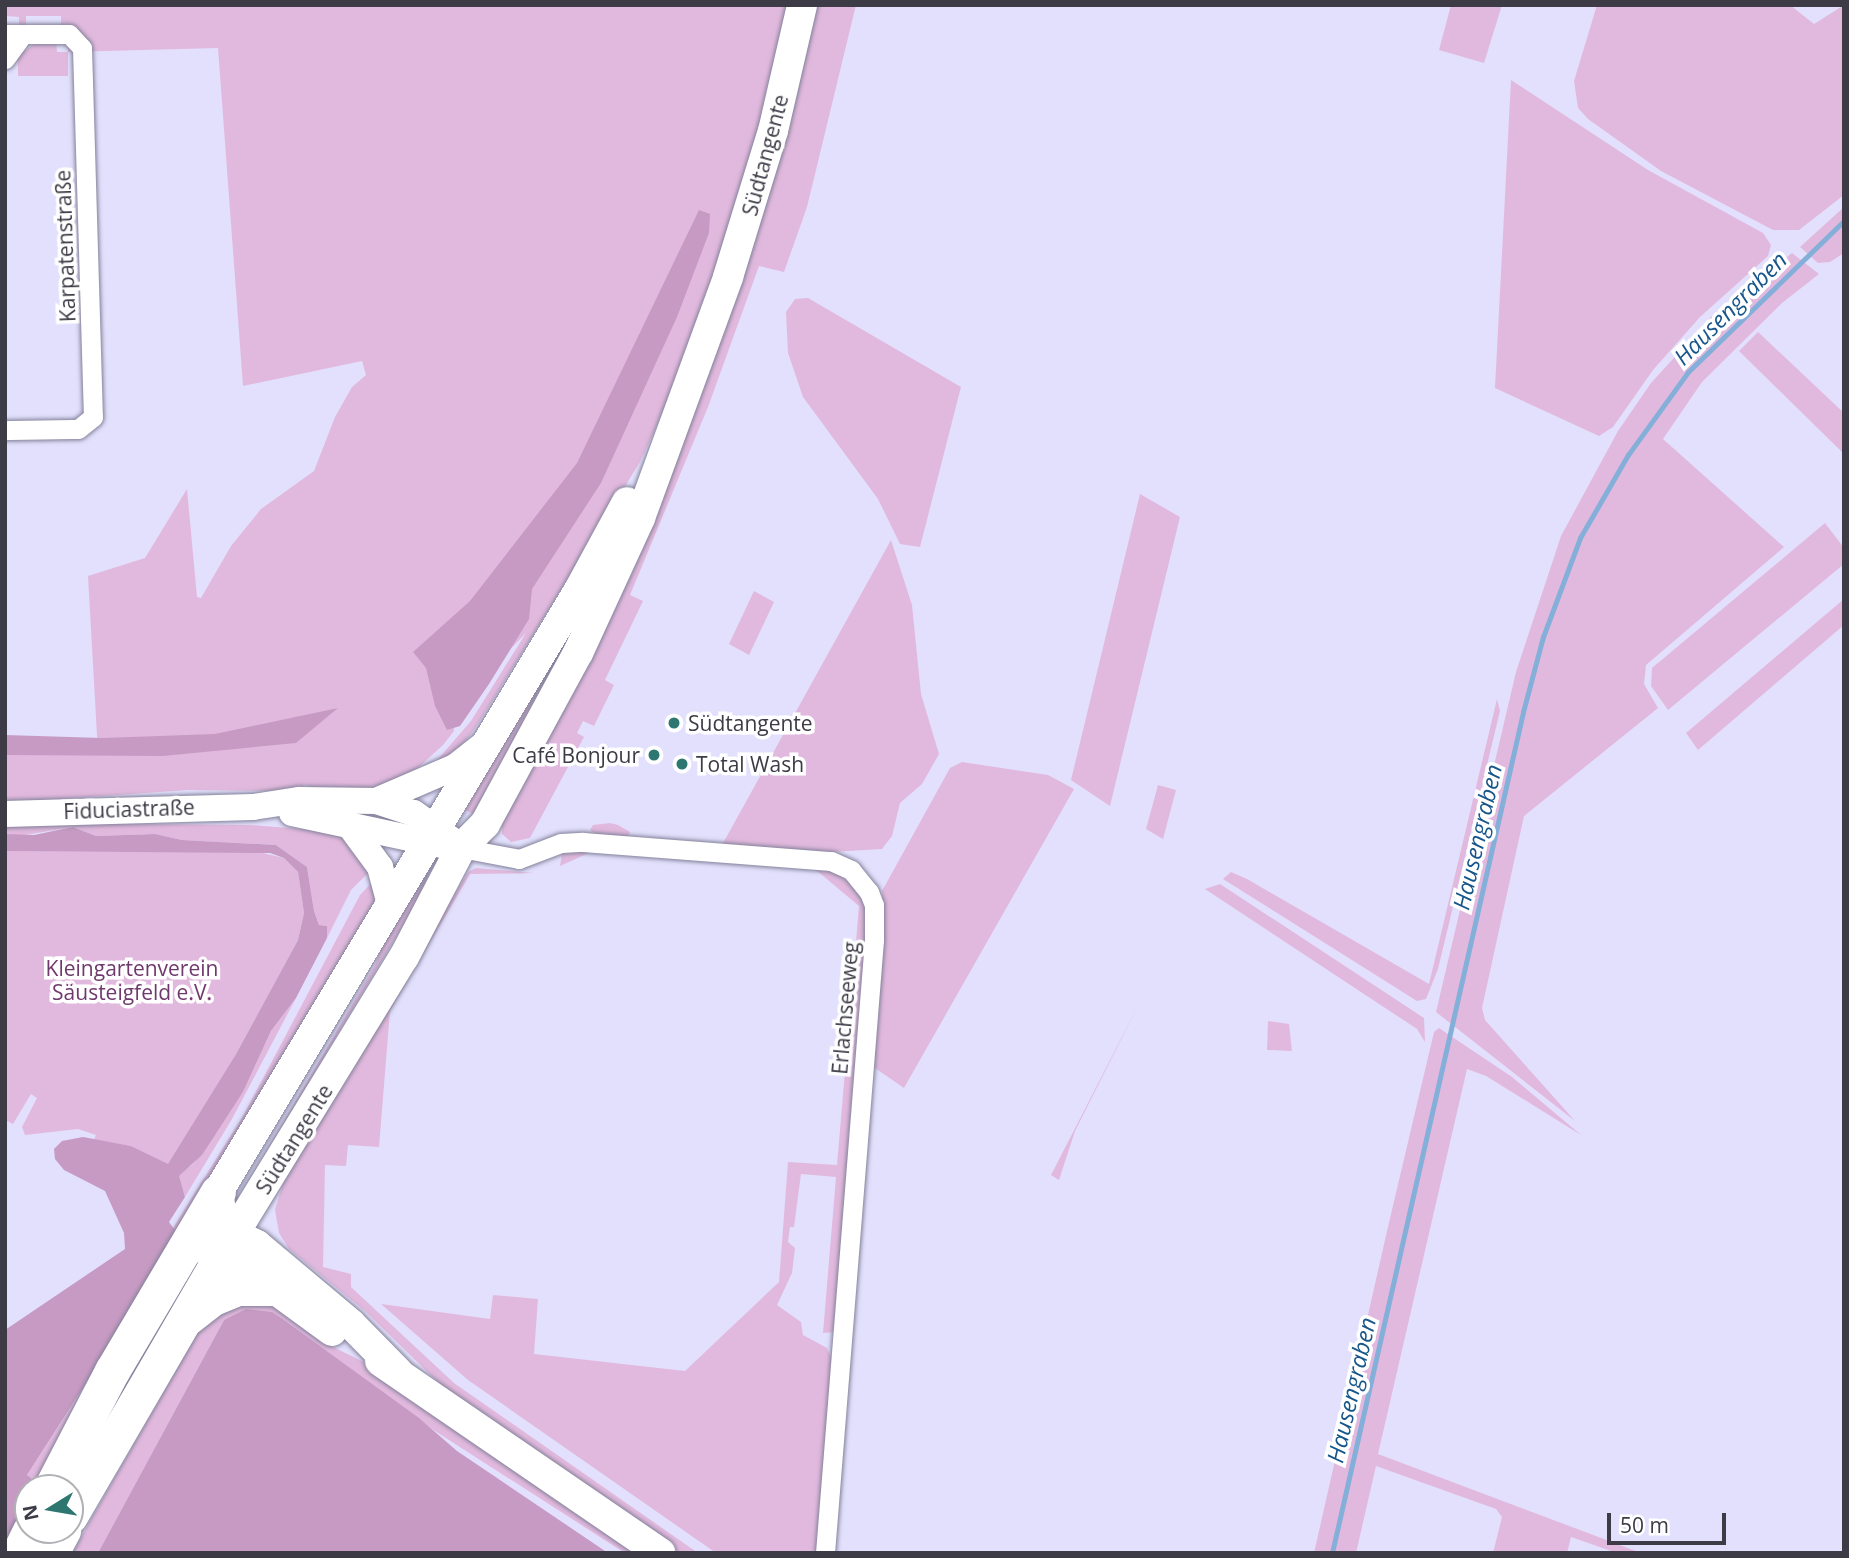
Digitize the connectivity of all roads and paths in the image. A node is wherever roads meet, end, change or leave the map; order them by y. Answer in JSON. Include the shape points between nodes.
{"nodes":[{"id":1,"x":802,"y":5,"type":"edge"},
{"id":2,"x":14,"y":34,"type":"edge"},
{"id":3,"x":5,"y":59,"type":"edge"},
{"id":4,"x":673,"y":419,"type":"junction"},
{"id":5,"x":5,"y":430,"type":"edge"},
{"id":6,"x":485,"y":744,"type":"junction"},
{"id":7,"x":376,"y":801,"type":"junction"},
{"id":8,"x":253,"y":807,"type":"junction"},
{"id":9,"x":5,"y":814,"type":"edge"},
{"id":10,"x":348,"y":822,"type":"junction"},
{"id":11,"x":432,"y":836,"type":"junction"},
{"id":12,"x":461,"y":848,"type":"junction"},
{"id":13,"x":390,"y":904,"type":"junction"},
{"id":14,"x":269,"y":1181,"type":"junction"},
{"id":15,"x":218,"y":1192,"type":"junction"},
{"id":16,"x":228,"y":1238,"type":"junction"},
{"id":17,"x":186,"y":1248,"type":"junction"},
{"id":18,"x":277,"y":1277,"type":"junction"},
{"id":19,"x":179,"y":1325,"type":"junction"},
{"id":20,"x":58,"y":1474,"type":"edge"},
{"id":21,"x":84,"y":1491,"type":"edge"},
{"id":22,"x":660,"y":1553,"type":"edge"},
{"id":23,"x":825,"y":1553,"type":"edge"}],
"edges":[{"from":1,"to":4,"type":"main road","name":"Südtangente","via":[[754,200]]},
{"from":2,"to":3,"type":"street","name":"Karpatenstraße"},
{"from":2,"to":5,"type":"street","name":"Karpatenstraße","via":[[69,34],[82,48],[93,417],[78,429]]},
{"from":4,"to":6,"type":"main road","name":"Südtangente","via":[[579,590]]},
{"from":4,"to":12,"type":"main road","name":"Südtangente","via":[[640,518],[578,653],[485,824]]},
{"from":6,"to":7,"type":"main road","via":[[455,767]]},
{"from":6,"to":11,"type":"main road","name":"Südtangente"},
{"from":7,"to":8,"type":"main road","name":"Fiduciastraße","via":[[299,800]]},
{"from":7,"to":11,"type":"main road","name":"Fiduciastraße","via":[[415,813]]},
{"from":8,"to":9,"type":"main road","name":"Fiduciastraße"},
{"from":8,"to":10,"type":"main road","name":"Fiduciastraße"},
{"from":10,"to":11,"type":"main road","name":"Fiduciastraße"},
{"from":10,"to":13,"type":"main road","via":[[380,867]]},
{"from":11,"to":12,"type":"main road","name":"Fiduciastraße"},
{"from":11,"to":13,"type":"main road","name":"Südtangente"},
{"from":12,"to":14,"type":"main road","name":"Südtangente","via":[[404,957]]},
{"from":12,"to":23,"type":"street","name":"Erlachseeweg","via":[[519,859],[561,843],[583,842],[831,861],[851,870],[869,892],[874,905],[874,940]]},
{"from":13,"to":15,"type":"main road","name":"Südtangente"},
{"from":14,"to":16,"type":"main road","name":"Südtangente"},
{"from":14,"to":18,"type":"main road","via":[[268,1220]]},
{"from":15,"to":16,"type":"main road"},
{"from":15,"to":17,"type":"highway","name":"Südtangente"},
{"from":16,"to":17,"type":"highway","via":[[206,1237]]},
{"from":16,"to":18,"type":"main road","via":[[239,1264]]},
{"from":16,"to":19,"type":"highway","name":"Südtangente"},
{"from":17,"to":20,"type":"highway","name":"Südtangente","via":[[112,1371]]},
{"from":18,"to":19,"type":"highway","via":[[225,1293]]},
{"from":18,"to":22,"type":"main road","via":[[398,1372]]},
{"from":19,"to":21,"type":"highway","name":"Südtangente"}]}
